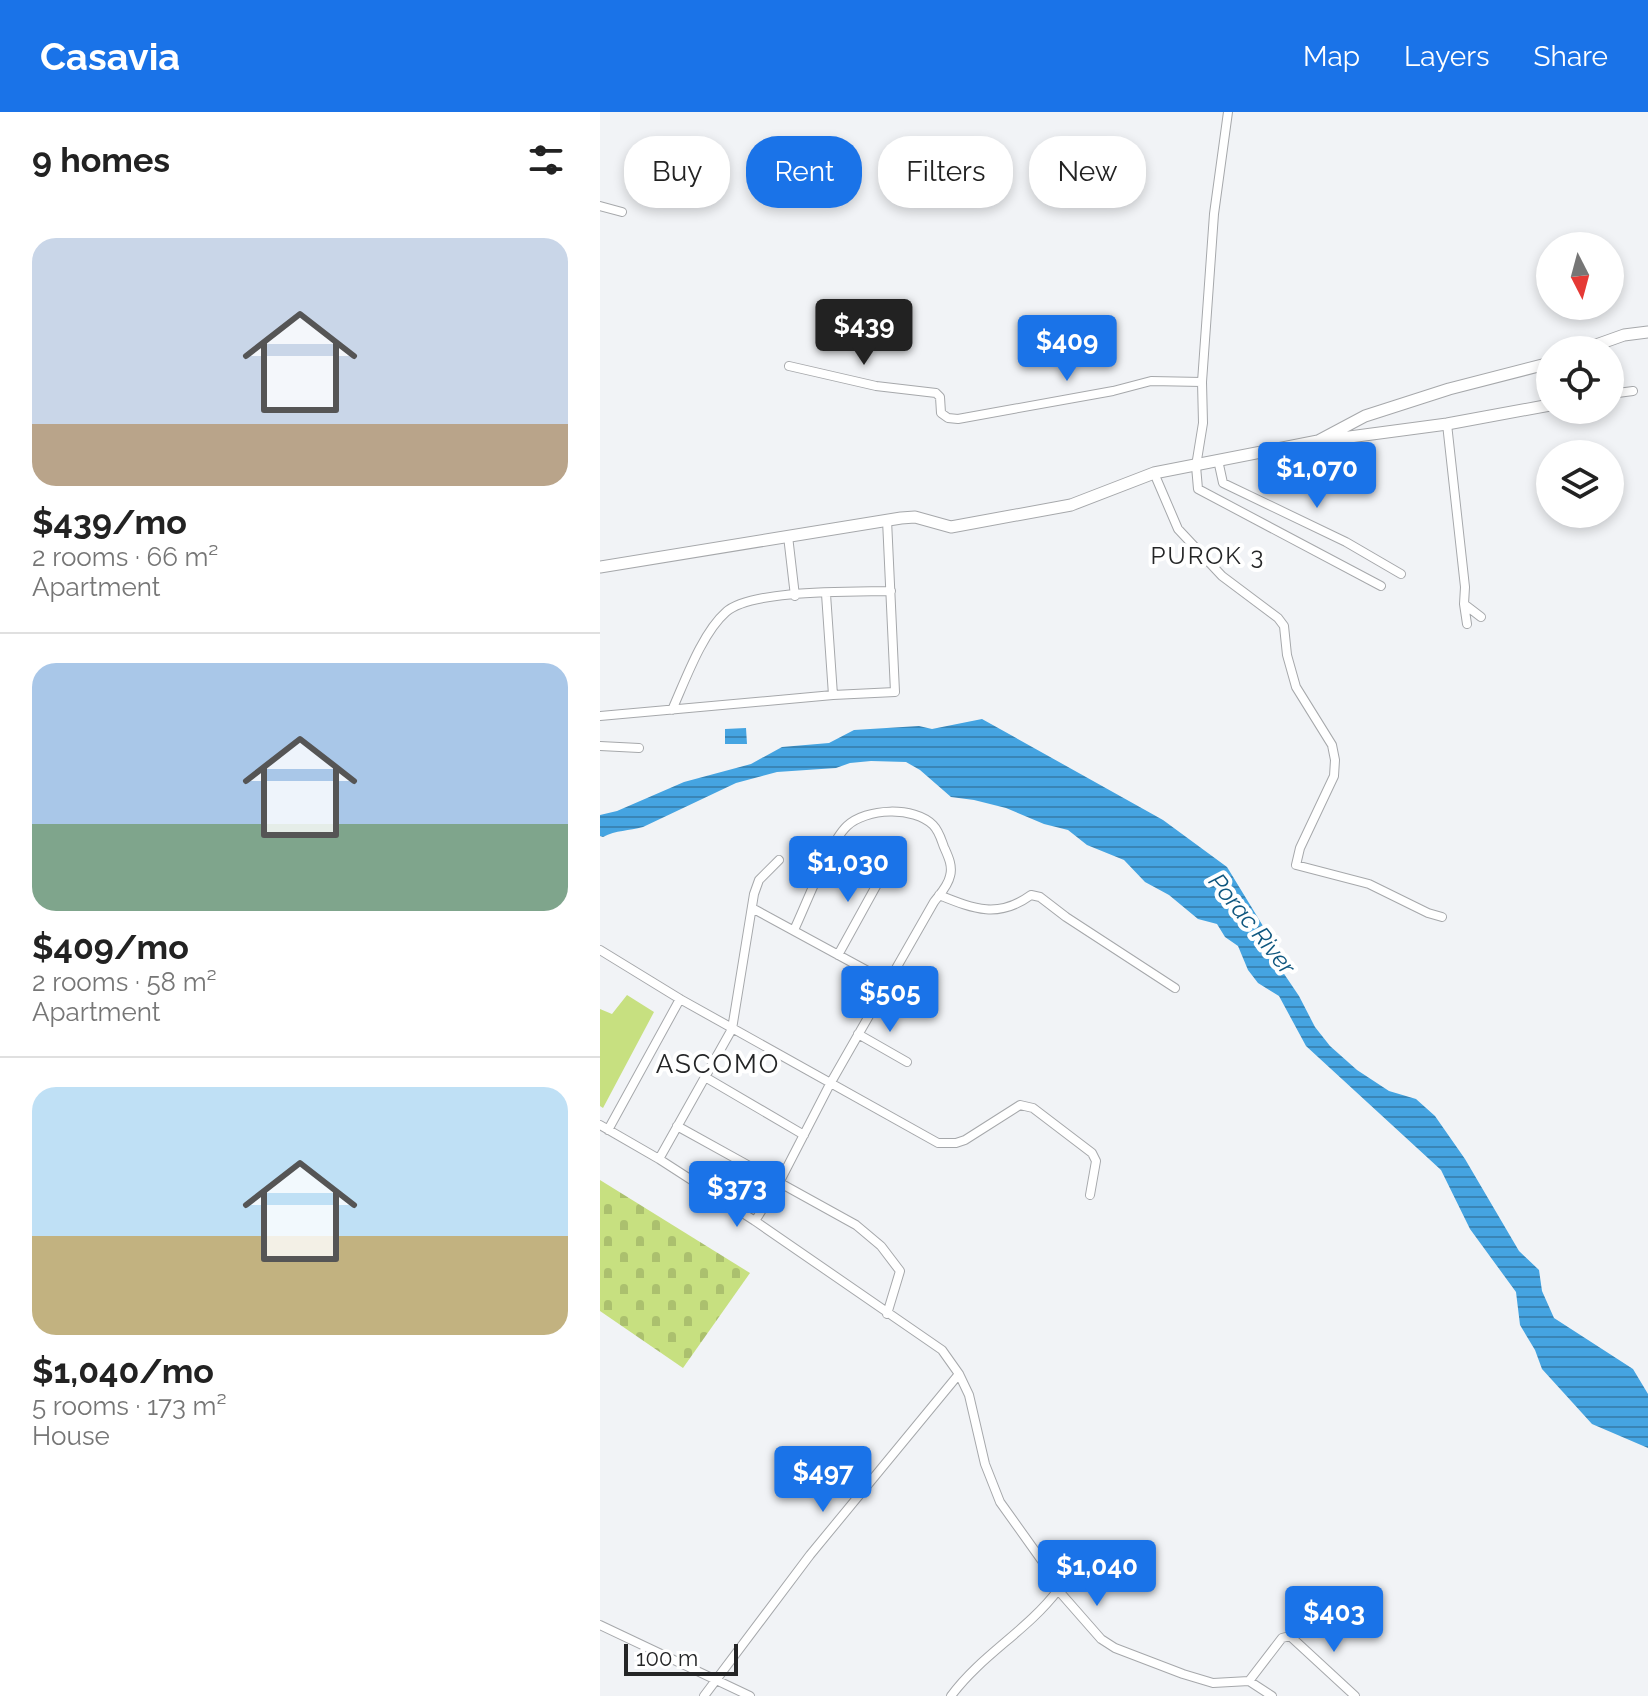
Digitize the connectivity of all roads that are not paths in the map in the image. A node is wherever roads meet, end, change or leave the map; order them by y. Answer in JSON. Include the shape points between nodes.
{"nodes":[{"id":1,"x":1228,"y":112,"type":"edge"},
{"id":2,"x":600,"y":206,"type":"edge"},
{"id":3,"x":622,"y":212,"type":"dead end"},
{"id":4,"x":1648,"y":332,"type":"edge"},
{"id":5,"x":1621,"y":336,"type":"edge"},
{"id":6,"x":789,"y":366,"type":"dead end"},
{"id":7,"x":1536,"y":367,"type":"edge"},
{"id":8,"x":1202,"y":382,"type":"junction"},
{"id":9,"x":1633,"y":391,"type":"dead end"},
{"id":10,"x":1624,"y":392,"type":"edge"},
{"id":11,"x":1536,"y":408,"type":"edge"},
{"id":12,"x":1447,"y":424,"type":"junction"},
{"id":13,"x":1318,"y":441,"type":"junction"},
{"id":14,"x":1218,"y":460,"type":"junction"},
{"id":15,"x":1196,"y":466,"type":"junction"},
{"id":16,"x":1154,"y":473,"type":"junction"},
{"id":17,"x":887,"y":520,"type":"junction"},
{"id":18,"x":788,"y":536,"type":"junction"},
{"id":19,"x":600,"y":567,"type":"edge"},
{"id":20,"x":1401,"y":574,"type":"dead end"},
{"id":21,"x":1381,"y":586,"type":"dead end"},
{"id":22,"x":891,"y":591,"type":"junction"},
{"id":23,"x":826,"y":594,"type":"junction"},
{"id":24,"x":795,"y":596,"type":"junction"},
{"id":25,"x":1464,"y":604,"type":"junction"},
{"id":26,"x":1481,"y":617,"type":"dead end"},
{"id":27,"x":1467,"y":624,"type":"dead end"},
{"id":28,"x":833,"y":695,"type":"junction"},
{"id":29,"x":672,"y":710,"type":"junction"},
{"id":30,"x":600,"y":716,"type":"edge"},
{"id":31,"x":600,"y":746,"type":"edge"},
{"id":32,"x":639,"y":748,"type":"dead end"},
{"id":33,"x":779,"y":860,"type":"dead end"},
{"id":34,"x":886,"y":868,"type":"dead end"},
{"id":35,"x":939,"y":895,"type":"junction"},
{"id":36,"x":752,"y":908,"type":"junction"},
{"id":37,"x":1442,"y":917,"type":"dead end"},
{"id":38,"x":794,"y":930,"type":"junction"},
{"id":39,"x":600,"y":950,"type":"edge"},
{"id":40,"x":838,"y":955,"type":"junction"},
{"id":41,"x":888,"y":982,"type":"junction"},
{"id":42,"x":1175,"y":988,"type":"dead end"},
{"id":43,"x":680,"y":999,"type":"junction"},
{"id":44,"x":732,"y":1029,"type":"junction"},
{"id":45,"x":858,"y":1034,"type":"junction"},
{"id":46,"x":907,"y":1062,"type":"dead end"},
{"id":47,"x":705,"y":1077,"type":"junction"},
{"id":48,"x":830,"y":1084,"type":"junction"},
{"id":49,"x":677,"y":1126,"type":"junction"},
{"id":50,"x":604,"y":1128,"type":"edge"},
{"id":51,"x":804,"y":1135,"type":"junction"},
{"id":52,"x":659,"y":1159,"type":"junction"},
{"id":53,"x":780,"y":1181,"type":"junction"},
{"id":54,"x":1090,"y":1195,"type":"dead end"},
{"id":55,"x":755,"y":1221,"type":"junction"},
{"id":56,"x":887,"y":1314,"type":"junction"},
{"id":57,"x":959,"y":1374,"type":"junction"},
{"id":58,"x":1058,"y":1590,"type":"junction"},
{"id":59,"x":600,"y":1625,"type":"edge"},
{"id":60,"x":718,"y":1679,"type":"junction"},
{"id":61,"x":1249,"y":1681,"type":"junction"},
{"id":62,"x":704,"y":1696,"type":"edge"},
{"id":63,"x":750,"y":1696,"type":"edge"},
{"id":64,"x":951,"y":1696,"type":"edge"},
{"id":65,"x":1272,"y":1696,"type":"edge"},
{"id":66,"x":1355,"y":1696,"type":"edge"}],
"edges":[{"from":1,"to":8,"type":"street","via":[[1214,214]]},
{"from":2,"to":3,"type":"street"},
{"from":4,"to":5,"type":"street"},
{"from":6,"to":8,"type":"street","via":[[936,393],[941,413],[958,419],[1151,381]]},
{"from":7,"to":13,"type":"street","via":[[1365,416]]},
{"from":8,"to":15,"type":"street"},
{"from":9,"to":10,"type":"street"},
{"from":11,"to":12,"type":"street"},
{"from":12,"to":13,"type":"street"},
{"from":12,"to":25,"type":"street"},
{"from":13,"to":14,"type":"street"},
{"from":14,"to":15,"type":"street"},
{"from":14,"to":20,"type":"street","via":[[1223,483]]},
{"from":15,"to":16,"type":"street"},
{"from":15,"to":21,"type":"street","via":[[1198,489]]},
{"from":16,"to":17,"type":"street","via":[[1071,505],[968,525],[941,526],[915,517]]},
{"from":16,"to":37,"type":"street","via":[[1178,529],[1222,576],[1284,626],[1296,687],[1332,745],[1334,776],[1296,865],[1369,884]]},
{"from":17,"to":18,"type":"street"},
{"from":17,"to":22,"type":"street"},
{"from":18,"to":19,"type":"street"},
{"from":18,"to":24,"type":"street"},
{"from":22,"to":23,"type":"street"},
{"from":22,"to":28,"type":"street","via":[[895,692]]},
{"from":23,"to":24,"type":"street"},
{"from":23,"to":28,"type":"street"},
{"from":24,"to":29,"type":"street","via":[[741,603],[723,614]]},
{"from":25,"to":26,"type":"street"},
{"from":25,"to":27,"type":"street"},
{"from":28,"to":29,"type":"street"},
{"from":29,"to":30,"type":"street"},
{"from":31,"to":32,"type":"street"},
{"from":33,"to":36,"type":"street","via":[[759,880]]},
{"from":34,"to":40,"type":"street"},
{"from":35,"to":38,"type":"street","via":[[951,867],[937,830],[922,818],[894,811],[874,813],[858,817],[838,837]]},
{"from":35,"to":41,"type":"street"},
{"from":35,"to":42,"type":"street","via":[[992,911],[1031,895],[1040,897]]},
{"from":36,"to":38,"type":"street"},
{"from":36,"to":44,"type":"street"},
{"from":38,"to":40,"type":"street"},
{"from":39,"to":43,"type":"street"},
{"from":40,"to":41,"type":"street"},
{"from":41,"to":45,"type":"street"},
{"from":43,"to":44,"type":"street"},
{"from":43,"to":50,"type":"street"},
{"from":44,"to":47,"type":"street"},
{"from":44,"to":48,"type":"street"},
{"from":45,"to":46,"type":"street"},
{"from":45,"to":48,"type":"street"},
{"from":47,"to":49,"type":"street"},
{"from":47,"to":51,"type":"street"},
{"from":48,"to":51,"type":"street"},
{"from":48,"to":54,"type":"street","via":[[938,1143],[965,1140],[1026,1106],[1092,1153],[1096,1161]]},
{"from":49,"to":52,"type":"street"},
{"from":49,"to":53,"type":"street"},
{"from":50,"to":52,"type":"street"},
{"from":51,"to":53,"type":"street"},
{"from":52,"to":55,"type":"street"},
{"from":53,"to":55,"type":"street"},
{"from":53,"to":56,"type":"street","via":[[856,1225],[895,1263],[900,1278]]},
{"from":55,"to":56,"type":"street"},
{"from":56,"to":57,"type":"street","via":[[942,1350]]},
{"from":57,"to":58,"type":"street","via":[[1000,1502]]},
{"from":57,"to":60,"type":"street","via":[[810,1555]]},
{"from":58,"to":61,"type":"street","via":[[1115,1648],[1213,1683]]},
{"from":58,"to":64,"type":"street"},
{"from":59,"to":60,"type":"street"},
{"from":60,"to":62,"type":"street"},
{"from":60,"to":63,"type":"street"},
{"from":61,"to":65,"type":"street"},
{"from":61,"to":66,"type":"street","via":[[1282,1638],[1290,1636]]}]}
